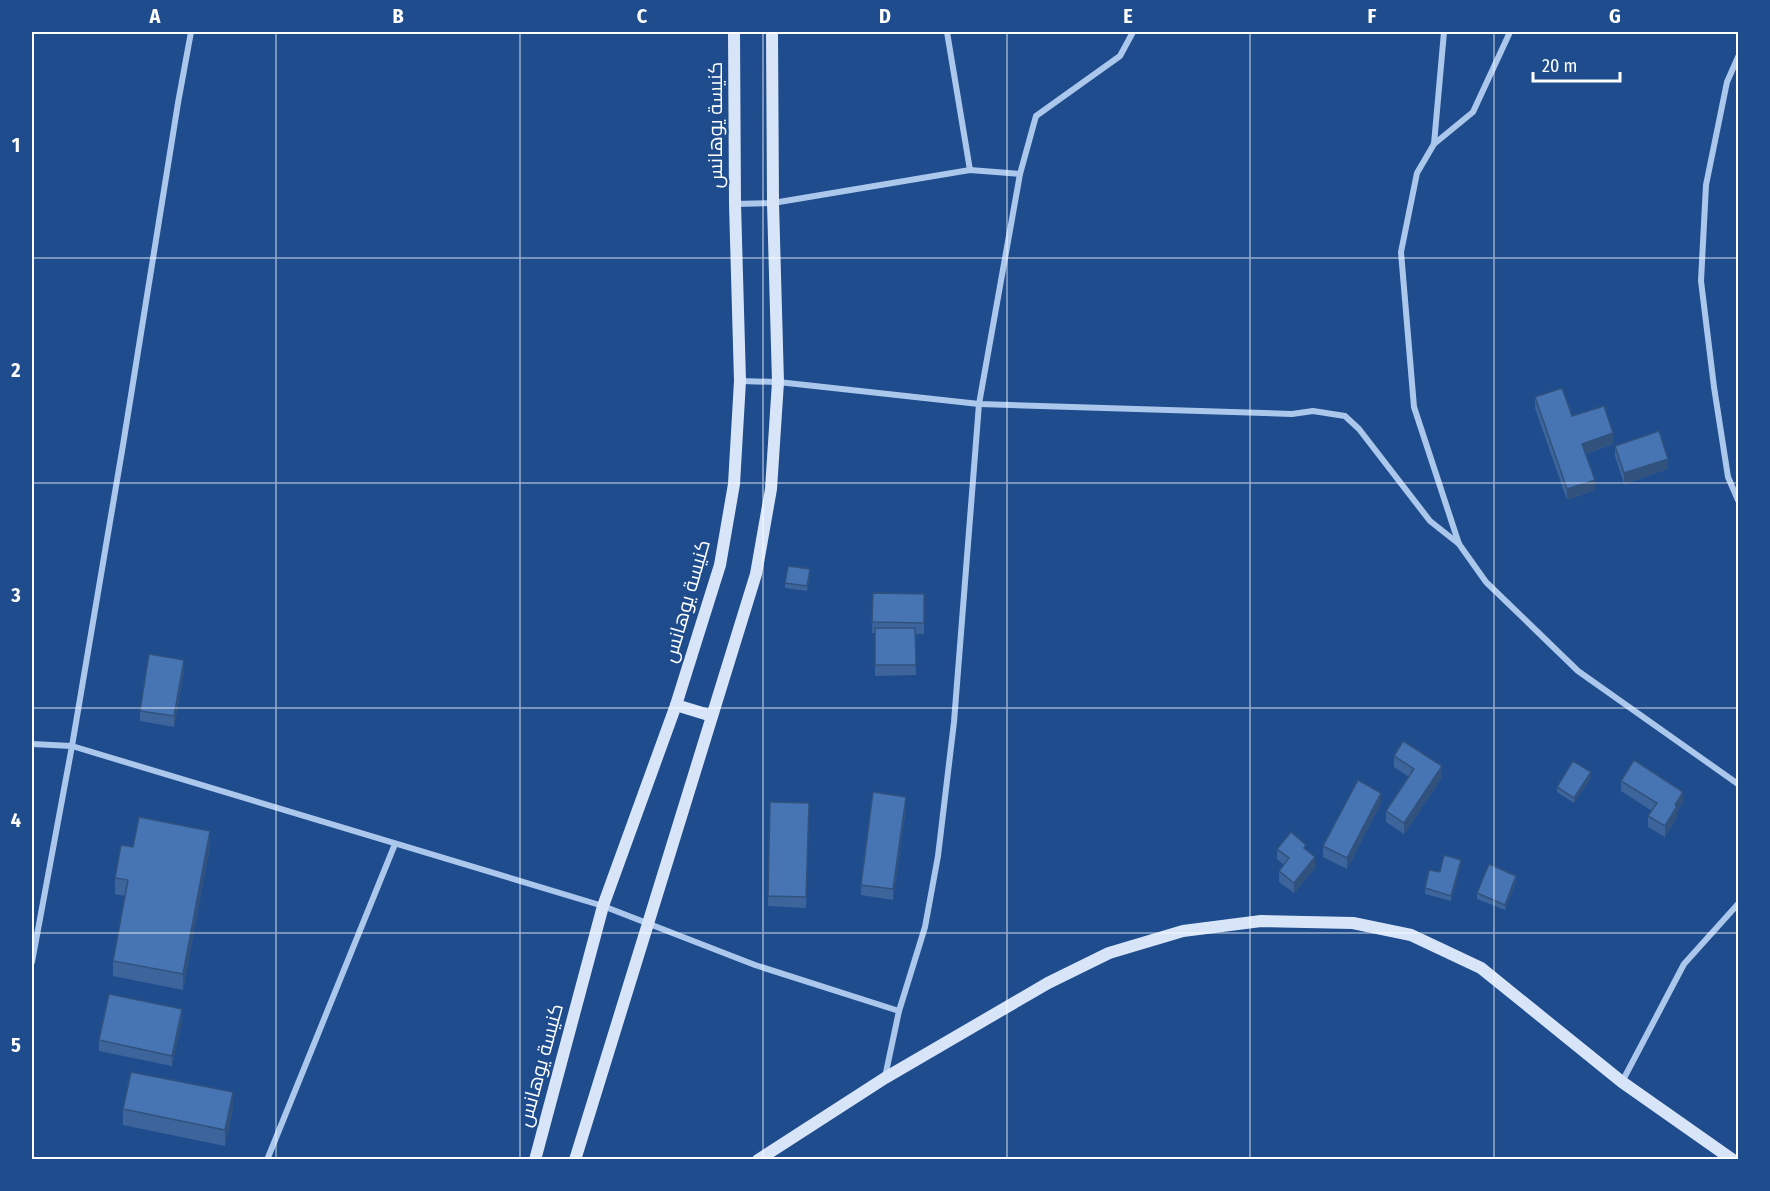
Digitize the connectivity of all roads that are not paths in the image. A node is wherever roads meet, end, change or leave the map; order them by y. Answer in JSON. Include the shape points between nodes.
{"nodes":[{"id":1,"x":191,"y":32,"type":"edge"},
{"id":2,"x":734,"y":32,"type":"edge"},
{"id":3,"x":771,"y":32,"type":"edge"},
{"id":4,"x":947,"y":32,"type":"edge"},
{"id":5,"x":1133,"y":32,"type":"edge"},
{"id":6,"x":1444,"y":32,"type":"edge"},
{"id":7,"x":1510,"y":32,"type":"edge"},
{"id":8,"x":1738,"y":57,"type":"edge"},
{"id":9,"x":1434,"y":144,"type":"junction"},
{"id":10,"x":970,"y":170,"type":"junction"},
{"id":11,"x":1020,"y":174,"type":"junction"},
{"id":12,"x":773,"y":203,"type":"junction"},
{"id":13,"x":735,"y":204,"type":"junction"},
{"id":14,"x":740,"y":381,"type":"junction"},
{"id":15,"x":778,"y":382,"type":"junction"},
{"id":16,"x":979,"y":404,"type":"junction"},
{"id":17,"x":1738,"y":500,"type":"edge"},
{"id":18,"x":1460,"y":544,"type":"junction"},
{"id":19,"x":676,"y":705,"type":"junction"},
{"id":20,"x":712,"y":716,"type":"junction"},
{"id":21,"x":32,"y":744,"type":"edge"},
{"id":22,"x":72,"y":746,"type":"junction"},
{"id":23,"x":1738,"y":784,"type":"edge"},
{"id":24,"x":395,"y":844,"type":"junction"},
{"id":25,"x":1738,"y":904,"type":"edge"},
{"id":26,"x":603,"y":906,"type":"junction"},
{"id":27,"x":648,"y":923,"type":"junction"},
{"id":28,"x":32,"y":962,"type":"edge"},
{"id":29,"x":899,"y":1011,"type":"junction"},
{"id":30,"x":885,"y":1078,"type":"junction"},
{"id":31,"x":1622,"y":1082,"type":"junction"},
{"id":32,"x":267,"y":1160,"type":"edge"},
{"id":33,"x":535,"y":1160,"type":"edge"},
{"id":34,"x":575,"y":1160,"type":"edge"},
{"id":35,"x":758,"y":1160,"type":"edge"},
{"id":36,"x":1733,"y":1160,"type":"edge"}],
"edges":[{"from":1,"to":22,"type":"street"},
{"from":2,"to":13,"type":"street","name":"كنيسة يوهانس"},
{"from":3,"to":12,"type":"street"},
{"from":4,"to":10,"type":"street"},
{"from":5,"to":11,"type":"street","via":[[1120,56],[1036,116]]},
{"from":6,"to":9,"type":"street"},
{"from":7,"to":9,"type":"street","via":[[1473,112]]},
{"from":8,"to":17,"type":"street","via":[[1727,82],[1706,184],[1701,281],[1728,477]]},
{"from":9,"to":18,"type":"street","via":[[1417,173],[1401,252],[1414,407]]},
{"from":10,"to":11,"type":"street"},
{"from":10,"to":12,"type":"street"},
{"from":11,"to":16,"type":"street"},
{"from":12,"to":13,"type":"street"},
{"from":12,"to":15,"type":"street"},
{"from":13,"to":14,"type":"street","name":"كنيسة يوهانس"},
{"from":14,"to":15,"type":"street"},
{"from":14,"to":19,"type":"street","name":"كنيسة يوهانس","via":[[734,484],[720,565]]},
{"from":15,"to":16,"type":"street"},
{"from":15,"to":20,"type":"street","via":[[771,489],[756,574]]},
{"from":16,"to":18,"type":"street","via":[[1292,414],[1313,411],[1345,416],[1430,521]]},
{"from":16,"to":29,"type":"street","via":[[954,722],[938,856],[925,927]]},
{"from":18,"to":23,"type":"street","via":[[1486,582],[1578,671]]},
{"from":19,"to":20,"type":"street"},
{"from":19,"to":26,"type":"street","name":"كنيسة يوهانس"},
{"from":20,"to":27,"type":"street"},
{"from":21,"to":22,"type":"street"},
{"from":22,"to":24,"type":"street"},
{"from":22,"to":28,"type":"street"},
{"from":24,"to":26,"type":"street"},
{"from":24,"to":32,"type":"street"},
{"from":25,"to":31,"type":"street","via":[[1684,964]]},
{"from":26,"to":27,"type":"street"},
{"from":26,"to":33,"type":"street","name":"كنيسة يوهانس"},
{"from":27,"to":29,"type":"street","via":[[755,965]]},
{"from":27,"to":34,"type":"street"},
{"from":29,"to":30,"type":"street"},
{"from":30,"to":31,"type":"street","via":[[1048,983],[1109,953],[1183,931],[1261,921],[1353,923],[1411,935],[1481,968]]},
{"from":30,"to":35,"type":"street"},
{"from":31,"to":36,"type":"street"}]}
